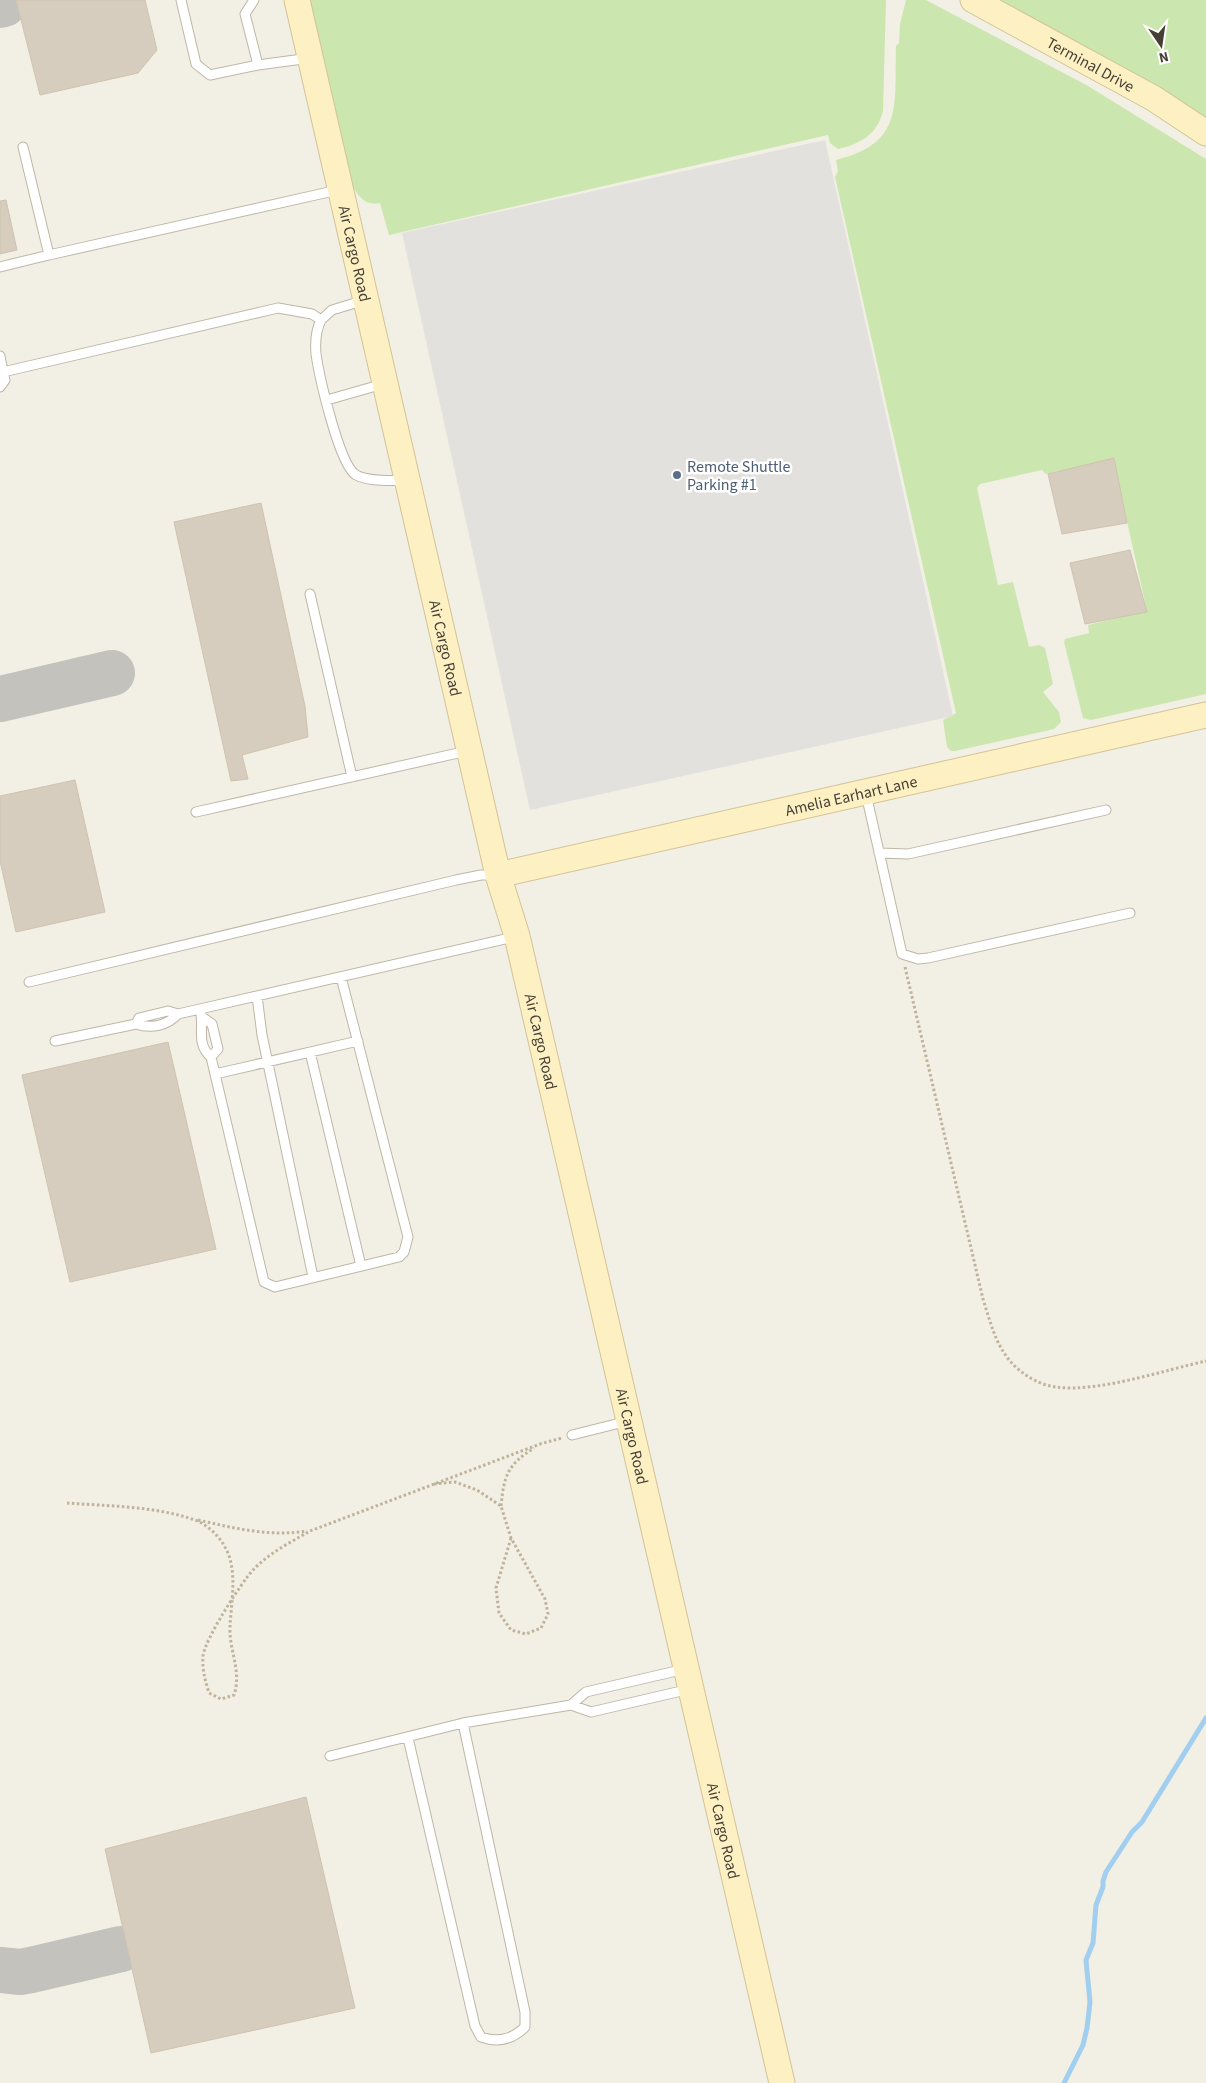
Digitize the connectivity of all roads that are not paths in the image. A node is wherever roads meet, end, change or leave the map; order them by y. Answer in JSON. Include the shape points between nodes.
{"nodes":[{"id":1,"x":181,"y":0,"type":"edge"},
{"id":2,"x":254,"y":0,"type":"edge"},
{"id":3,"x":297,"y":0,"type":"edge"},
{"id":4,"x":973,"y":0,"type":"edge"},
{"id":5,"x":310,"y":58,"type":"junction"},
{"id":6,"x":258,"y":64,"type":"junction"},
{"id":7,"x":1206,"y":133,"type":"edge"},
{"id":8,"x":23,"y":146,"type":"dead end"},
{"id":9,"x":341,"y":189,"type":"junction"},
{"id":10,"x":49,"y":255,"type":"junction"},
{"id":11,"x":0,"y":267,"type":"edge"},
{"id":12,"x":366,"y":300,"type":"junction"},
{"id":13,"x":320,"y":320,"type":"junction"},
{"id":14,"x":0,"y":356,"type":"edge"},
{"id":15,"x":4,"y":372,"type":"junction"},
{"id":16,"x":385,"y":383,"type":"junction"},
{"id":17,"x":0,"y":387,"type":"edge"},
{"id":18,"x":327,"y":400,"type":"junction"},
{"id":19,"x":408,"y":482,"type":"junction"},
{"id":20,"x":310,"y":594,"type":"dead end"},
{"id":21,"x":1206,"y":715,"type":"edge"},
{"id":22,"x":470,"y":751,"type":"junction"},
{"id":23,"x":352,"y":777,"type":"junction"},
{"id":24,"x":866,"y":792,"type":"junction"},
{"id":25,"x":1106,"y":810,"type":"dead end"},
{"id":26,"x":196,"y":812,"type":"dead end"},
{"id":27,"x":879,"y":853,"type":"junction"},
{"id":28,"x":498,"y":875,"type":"junction"},
{"id":29,"x":1130,"y":913,"type":"dead end"},
{"id":30,"x":517,"y":936,"type":"junction"},
{"id":31,"x":341,"y":977,"type":"junction"},
{"id":32,"x":29,"y":982,"type":"dead end"},
{"id":33,"x":257,"y":996,"type":"junction"},
{"id":34,"x":201,"y":1013,"type":"junction"},
{"id":35,"x":55,"y":1041,"type":"dead end"},
{"id":36,"x":358,"y":1041,"type":"junction"},
{"id":37,"x":310,"y":1052,"type":"junction"},
{"id":38,"x":211,"y":1057,"type":"junction"},
{"id":39,"x":267,"y":1061,"type":"junction"},
{"id":40,"x":216,"y":1074,"type":"junction"},
{"id":41,"x":361,"y":1266,"type":"junction"},
{"id":42,"x":313,"y":1277,"type":"junction"},
{"id":43,"x":628,"y":1421,"type":"junction"},
{"id":44,"x":572,"y":1435,"type":"road end"},
{"id":45,"x":688,"y":1679,"type":"junction"},
{"id":46,"x":571,"y":1705,"type":"junction"},
{"id":47,"x":463,"y":1723,"type":"junction"},
{"id":48,"x":408,"y":1738,"type":"junction"},
{"id":49,"x":330,"y":1756,"type":"dead end"},
{"id":50,"x":782,"y":2083,"type":"edge"}],
"edges":[{"from":1,"to":6,"type":"lane","via":[[196,64],[210,75]]},
{"from":2,"to":6,"type":"lane","via":[[245,14]]},
{"from":3,"to":5,"type":"street","name":"Air Cargo Road"},
{"from":4,"to":7,"type":"street","name":"Terminal Drive","via":[[1153,98]]},
{"from":5,"to":6,"type":"lane"},
{"from":5,"to":9,"type":"street","name":"Air Cargo Road"},
{"from":8,"to":10,"type":"lane"},
{"from":9,"to":10,"type":"lane"},
{"from":9,"to":12,"type":"street","name":"Air Cargo Road"},
{"from":10,"to":11,"type":"lane"},
{"from":12,"to":13,"type":"lane","via":[[332,310]]},
{"from":12,"to":16,"type":"street","name":"Air Cargo Road"},
{"from":13,"to":15,"type":"lane","via":[[312,314],[278,308]]},
{"from":13,"to":18,"type":"lane","via":[[316,329],[316,353]]},
{"from":14,"to":15,"type":"lane"},
{"from":15,"to":17,"type":"lane","via":[[5,380]]},
{"from":16,"to":18,"type":"lane"},
{"from":16,"to":19,"type":"street","name":"Air Cargo Road"},
{"from":18,"to":19,"type":"lane","via":[[338,446],[347,466],[356,475],[375,480]]},
{"from":19,"to":22,"type":"street","name":"Air Cargo Road"},
{"from":20,"to":23,"type":"lane"},
{"from":21,"to":24,"type":"street","name":"Amelia Earhart Lane"},
{"from":22,"to":23,"type":"lane"},
{"from":22,"to":28,"type":"street","name":"Air Cargo Road"},
{"from":23,"to":26,"type":"lane"},
{"from":24,"to":27,"type":"lane"},
{"from":24,"to":28,"type":"street","name":"Amelia Earhart Lane"},
{"from":25,"to":27,"type":"lane","via":[[908,854]]},
{"from":27,"to":29,"type":"lane","via":[[902,954],[918,959]]},
{"from":28,"to":30,"type":"street","name":"Air Cargo Road"},
{"from":28,"to":32,"type":"lane","via":[[481,874]]},
{"from":30,"to":31,"type":"lane"},
{"from":30,"to":43,"type":"street","name":"Air Cargo Road"},
{"from":31,"to":33,"type":"lane"},
{"from":31,"to":36,"type":"lane"},
{"from":33,"to":34,"type":"lane"},
{"from":33,"to":39,"type":"lane"},
{"from":34,"to":35,"type":"lane","via":[[168,1011],[139,1018],[136,1024]]},
{"from":34,"to":38,"type":"lane","via":[[199,1028],[205,1052]]},
{"from":34,"to":38,"type":"lane","via":[[212,1024],[218,1049]]},
{"from":36,"to":37,"type":"lane"},
{"from":36,"to":41,"type":"lane","via":[[408,1237],[404,1252],[399,1257]]},
{"from":37,"to":39,"type":"lane"},
{"from":37,"to":41,"type":"lane"},
{"from":38,"to":40,"type":"lane"},
{"from":39,"to":40,"type":"lane"},
{"from":39,"to":42,"type":"lane"},
{"from":40,"to":42,"type":"lane","via":[[264,1282],[275,1287]]},
{"from":41,"to":42,"type":"lane"},
{"from":43,"to":44,"type":"lane"},
{"from":43,"to":45,"type":"street","name":"Air Cargo Road"},
{"from":45,"to":46,"type":"lane","via":[[586,1692]]},
{"from":45,"to":46,"type":"lane","via":[[591,1712]]},
{"from":45,"to":50,"type":"street","name":"Air Cargo Road"},
{"from":46,"to":47,"type":"lane"},
{"from":47,"to":48,"type":"lane"},
{"from":47,"to":48,"type":"lane","via":[[525,2012],[525,2027],[516,2036],[495,2042],[481,2037],[475,2026]]},
{"from":48,"to":49,"type":"lane"}]}
